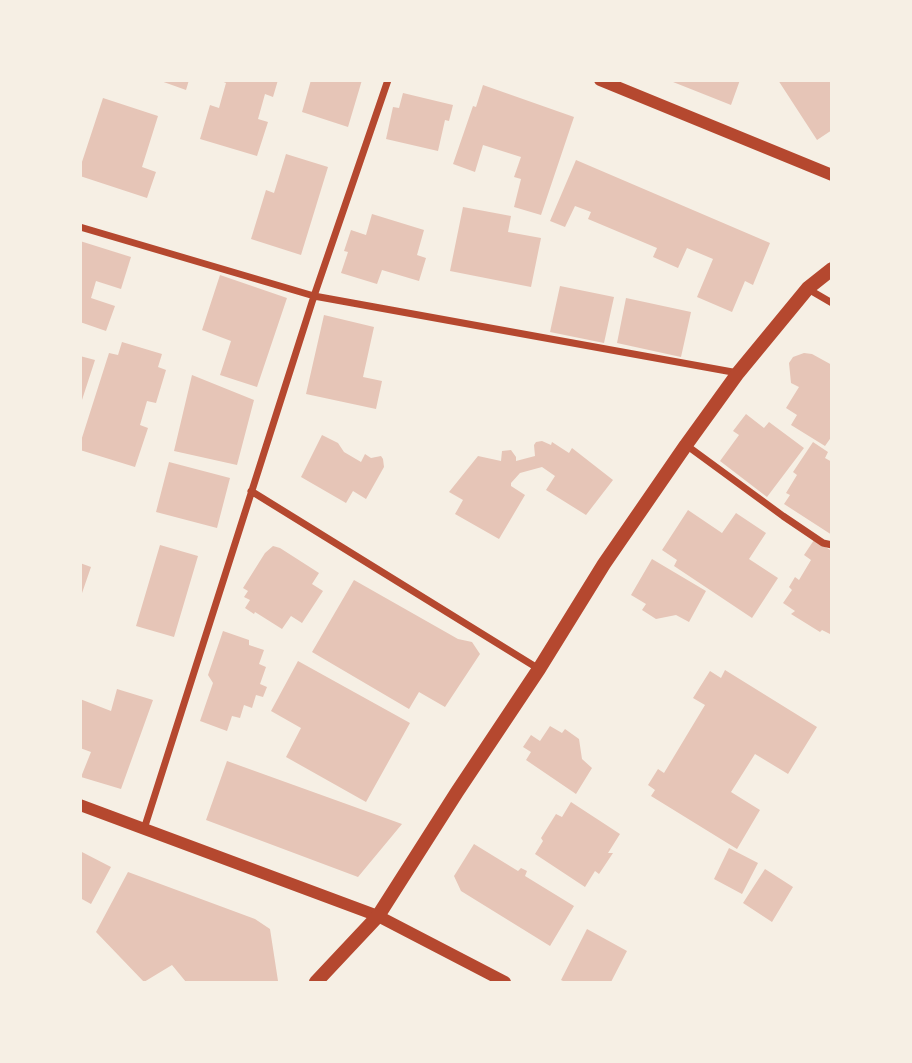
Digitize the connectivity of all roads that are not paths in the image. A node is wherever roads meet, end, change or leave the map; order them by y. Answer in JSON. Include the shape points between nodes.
{"nodes":[{"id":1,"x":388,"y":80,"type":"edge"},
{"id":2,"x":600,"y":80,"type":"edge"},
{"id":3,"x":831,"y":175,"type":"edge"},
{"id":4,"x":80,"y":226,"type":"edge"},
{"id":5,"x":831,"y":269,"type":"edge"},
{"id":6,"x":808,"y":288,"type":"junction"},
{"id":7,"x":314,"y":296,"type":"junction"},
{"id":8,"x":831,"y":303,"type":"edge"},
{"id":9,"x":738,"y":373,"type":"junction"},
{"id":10,"x":686,"y":444,"type":"junction"},
{"id":11,"x":251,"y":491,"type":"junction"},
{"id":12,"x":831,"y":545,"type":"edge"},
{"id":13,"x":539,"y":669,"type":"junction"},
{"id":14,"x":80,"y":805,"type":"edge"},
{"id":15,"x":144,"y":829,"type":"junction"},
{"id":16,"x":378,"y":916,"type":"junction"},
{"id":17,"x":316,"y":982,"type":"edge"},
{"id":18,"x":505,"y":982,"type":"edge"}],
"edges":[{"from":1,"to":7,"type":"street"},
{"from":2,"to":3,"type":"street"},
{"from":4,"to":7,"type":"street"},
{"from":5,"to":6,"type":"main road"},
{"from":6,"to":8,"type":"street"},
{"from":6,"to":9,"type":"main road"},
{"from":7,"to":9,"type":"street"},
{"from":7,"to":11,"type":"street"},
{"from":9,"to":10,"type":"main road"},
{"from":10,"to":12,"type":"street","via":[[783,516]]},
{"from":10,"to":13,"type":"main road"},
{"from":11,"to":13,"type":"street"},
{"from":11,"to":15,"type":"street"},
{"from":13,"to":16,"type":"main road"},
{"from":14,"to":15,"type":"street"},
{"from":15,"to":16,"type":"street"},
{"from":16,"to":17,"type":"main road"},
{"from":16,"to":18,"type":"street"}]}
